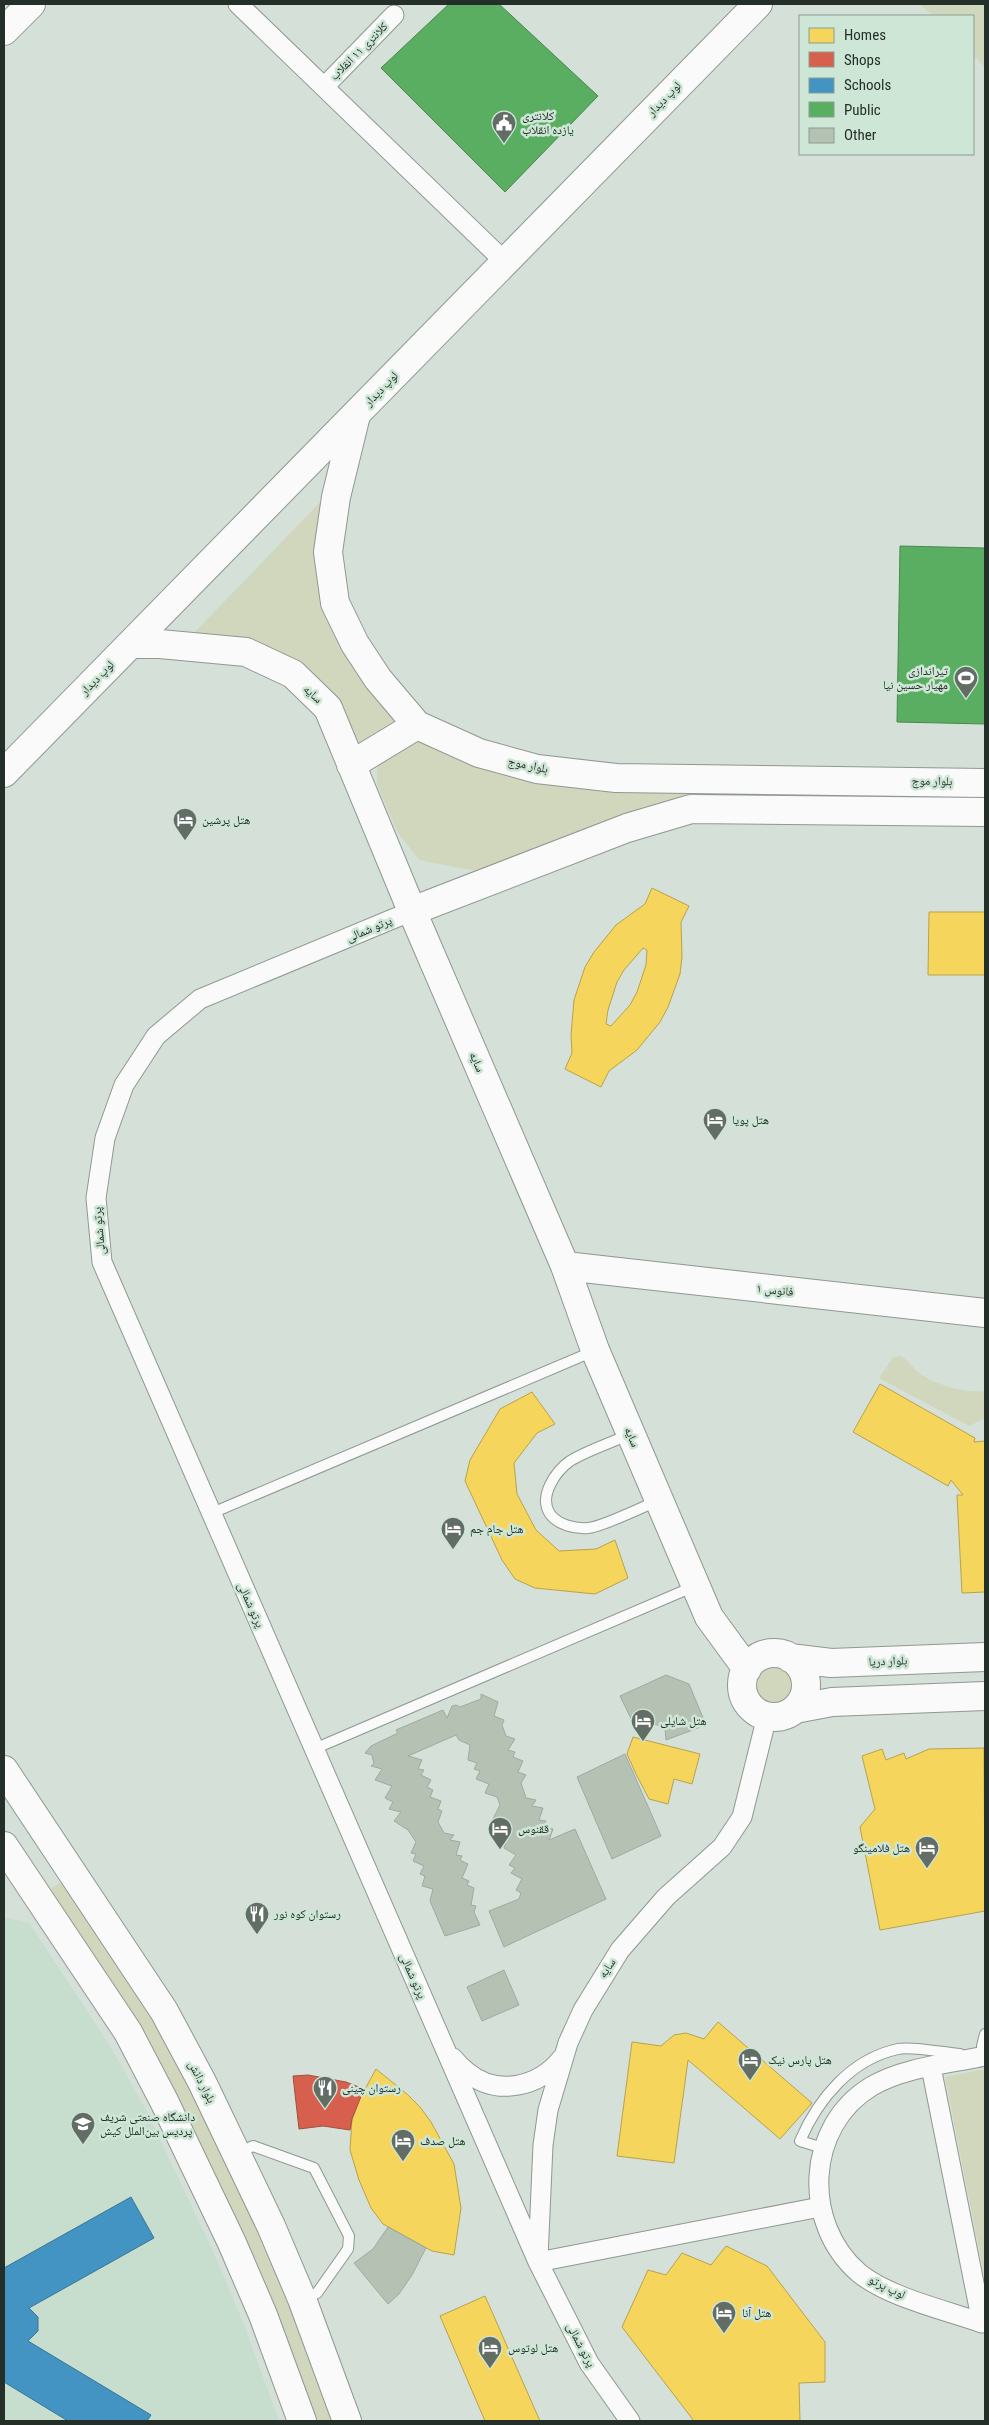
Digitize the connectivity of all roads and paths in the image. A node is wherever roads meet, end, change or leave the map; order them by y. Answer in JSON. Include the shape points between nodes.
{"nodes":[{"id":1,"x":31,"y":4,"type":"edge"},
{"id":2,"x":238,"y":4,"type":"edge"},
{"id":3,"x":758,"y":4,"type":"edge"},
{"id":4,"x":394,"y":15,"type":"dead end"},
{"id":5,"x":4,"y":31,"type":"edge"},
{"id":6,"x":324,"y":87,"type":"junction"},
{"id":7,"x":504,"y":262,"type":"junction"},
{"id":8,"x":356,"y":414,"type":"junction"},
{"id":9,"x":131,"y":644,"type":"junction"},
{"id":10,"x":417,"y":725,"type":"junction"},
{"id":11,"x":351,"y":764,"type":"junction"},
{"id":12,"x":4,"y":774,"type":"edge"},
{"id":13,"x":874,"y":780,"type":"junction"},
{"id":14,"x":985,"y":782,"type":"edge"},
{"id":15,"x":873,"y":810,"type":"junction"},
{"id":16,"x":985,"y":812,"type":"edge"},
{"id":17,"x":412,"y":911,"type":"junction"},
{"id":18,"x":565,"y":1266,"type":"junction"},
{"id":19,"x":985,"y":1313,"type":"edge"},
{"id":20,"x":595,"y":1350,"type":"junction"},
{"id":21,"x":631,"y":1434,"type":"junction"},
{"id":22,"x":659,"y":1500,"type":"junction"},
{"id":23,"x":212,"y":1513,"type":"junction"},
{"id":24,"x":696,"y":1586,"type":"junction"},
{"id":25,"x":985,"y":1657,"type":"edge"},
{"id":26,"x":790,"y":1658,"type":"junction"},
{"id":27,"x":747,"y":1669,"type":"junction"},
{"id":28,"x":985,"y":1696,"type":"edge"},
{"id":29,"x":795,"y":1709,"type":"junction"},
{"id":30,"x":767,"y":1716,"type":"junction"},
{"id":31,"x":314,"y":1749,"type":"junction"},
{"id":32,"x":4,"y":1770,"type":"edge"},
{"id":33,"x":47,"y":1835,"type":"junction"},
{"id":34,"x":6,"y":1854,"type":"edge"},
{"id":35,"x":985,"y":2034,"type":"edge"},
{"id":36,"x":446,"y":2051,"type":"junction"},
{"id":37,"x":564,"y":2055,"type":"junction"},
{"id":38,"x":984,"y":2056,"type":"edge"},
{"id":39,"x":931,"y":2067,"type":"junction"},
{"id":40,"x":823,"y":2148,"type":"junction"},
{"id":41,"x":238,"y":2153,"type":"junction"},
{"id":42,"x":820,"y":2206,"type":"junction"},
{"id":43,"x":538,"y":2262,"type":"junction"},
{"id":44,"x":302,"y":2299,"type":"junction"},
{"id":45,"x":984,"y":2323,"type":"edge"},
{"id":46,"x":302,"y":2421,"type":"edge"},
{"id":47,"x":347,"y":2421,"type":"edge"},
{"id":48,"x":630,"y":2421,"type":"edge"}],
"edges":[{"from":1,"to":5,"type":"street"},
{"from":2,"to":6,"type":"street"},
{"from":3,"to":7,"type":"street","name":"لوپ دیدار"},
{"from":4,"to":6,"type":"street","name":"کلانتری ۱۱ انقلاب"},
{"from":6,"to":7,"type":"street"},
{"from":7,"to":8,"type":"street","name":"لوپ دیدار"},
{"from":8,"to":9,"type":"street","name":"لوپ دیدار"},
{"from":8,"to":10,"type":"street","name":"بلوار موج","via":[[336,497],[328,552],[335,604],[355,644]]},
{"from":9,"to":11,"type":"street","name":"سایه","via":[[246,652],[293,674],[328,708]]},
{"from":9,"to":12,"type":"street","name":"لوپ دیدار"},
{"from":10,"to":11,"type":"street"},
{"from":10,"to":13,"type":"street","name":"بلوار موج","via":[[479,753],[537,768],[616,778]]},
{"from":11,"to":17,"type":"street","name":"سایه"},
{"from":13,"to":14,"type":"street","name":"بلوار موج"},
{"from":13,"to":15,"type":"street"},
{"from":15,"to":16,"type":"street"},
{"from":15,"to":17,"type":"street","via":[[691,809],[626,828]]},
{"from":17,"to":18,"type":"street","name":"سایه"},
{"from":17,"to":23,"type":"street","name":"پرتو شمالی","via":[[200,999],[156,1036],[124,1085],[105,1138],[96,1198],[102,1262]]},
{"from":18,"to":19,"type":"street","name":"فانوس ۱"},
{"from":18,"to":20,"type":"street","name":"سایه"},
{"from":20,"to":21,"type":"street","name":"سایه"},
{"from":20,"to":23,"type":"lane"},
{"from":21,"to":22,"type":"street","name":"سایه"},
{"from":21,"to":22,"type":"lane","via":[[570,1462],[559,1472],[548,1488],[546,1501],[550,1513],[572,1528],[590,1528]]},
{"from":22,"to":24,"type":"street","name":"سایه"},
{"from":23,"to":31,"type":"street","name":"پرتو شمالی"},
{"from":24,"to":27,"type":"street","name":"سایه","via":[[710,1616]]},
{"from":24,"to":31,"type":"lane"},
{"from":25,"to":26,"type":"street","name":"بلوار دریا","via":[[831,1663]]},
{"from":26,"to":27,"type":"street","via":[[771,1653],[753,1661]]},
{"from":26,"to":29,"type":"street","via":[[803,1672],[806,1682],[801,1701]]},
{"from":27,"to":30,"type":"street","via":[[743,1678],[745,1697],[758,1712]]},
{"from":28,"to":29,"type":"street","via":[[832,1702]]},
{"from":29,"to":30,"type":"street","via":[[786,1714]]},
{"from":30,"to":37,"type":"street","name":"سایه","via":[[742,1817],[722,1847],[666,1897],[620,1950],[583,2010]]},
{"from":31,"to":36,"type":"street","name":"پرتو شمالی"},
{"from":32,"to":33,"type":"street","name":"بلوار دانش"},
{"from":33,"to":34,"type":"street"},
{"from":33,"to":41,"type":"street","name":"بلوار دانش","via":[[164,2011]]},
{"from":34,"to":46,"type":"street","via":[[128,2032],[232,2243]]},
{"from":35,"to":38,"type":"lane"},
{"from":36,"to":37,"type":"street","via":[[467,2073],[481,2081],[512,2086],[542,2077]]},
{"from":36,"to":43,"type":"street","name":"پرتو شمالی"},
{"from":37,"to":43,"type":"street","name":"سایه","via":[[548,2110],[543,2145]]},
{"from":38,"to":39,"type":"street","name":"لوپ پرتو"},
{"from":38,"to":40,"type":"lane","via":[[900,2048],[857,2067],[822,2099],[800,2141]]},
{"from":39,"to":40,"type":"street","name":"لوپ پرتو","via":[[888,2078],[870,2087],[842,2114]]},
{"from":39,"to":45,"type":"street","name":"لوپ پرتو"},
{"from":40,"to":42,"type":"street","name":"لوپ پرتو","via":[[818,2187]]},
{"from":41,"to":44,"type":"street","name":"بلوار دانش"},
{"from":41,"to":44,"type":"lane","via":[[253,2146],[314,2168],[349,2236],[348,2249],[317,2293]]},
{"from":42,"to":43,"type":"street"},
{"from":42,"to":45,"type":"street","name":"لوپ پرتو","via":[[834,2243],[859,2273],[893,2292]]},
{"from":43,"to":48,"type":"street","name":"پرتو شمالی","via":[[589,2363]]},
{"from":44,"to":47,"type":"street","name":"بلوار دانش"}]}
